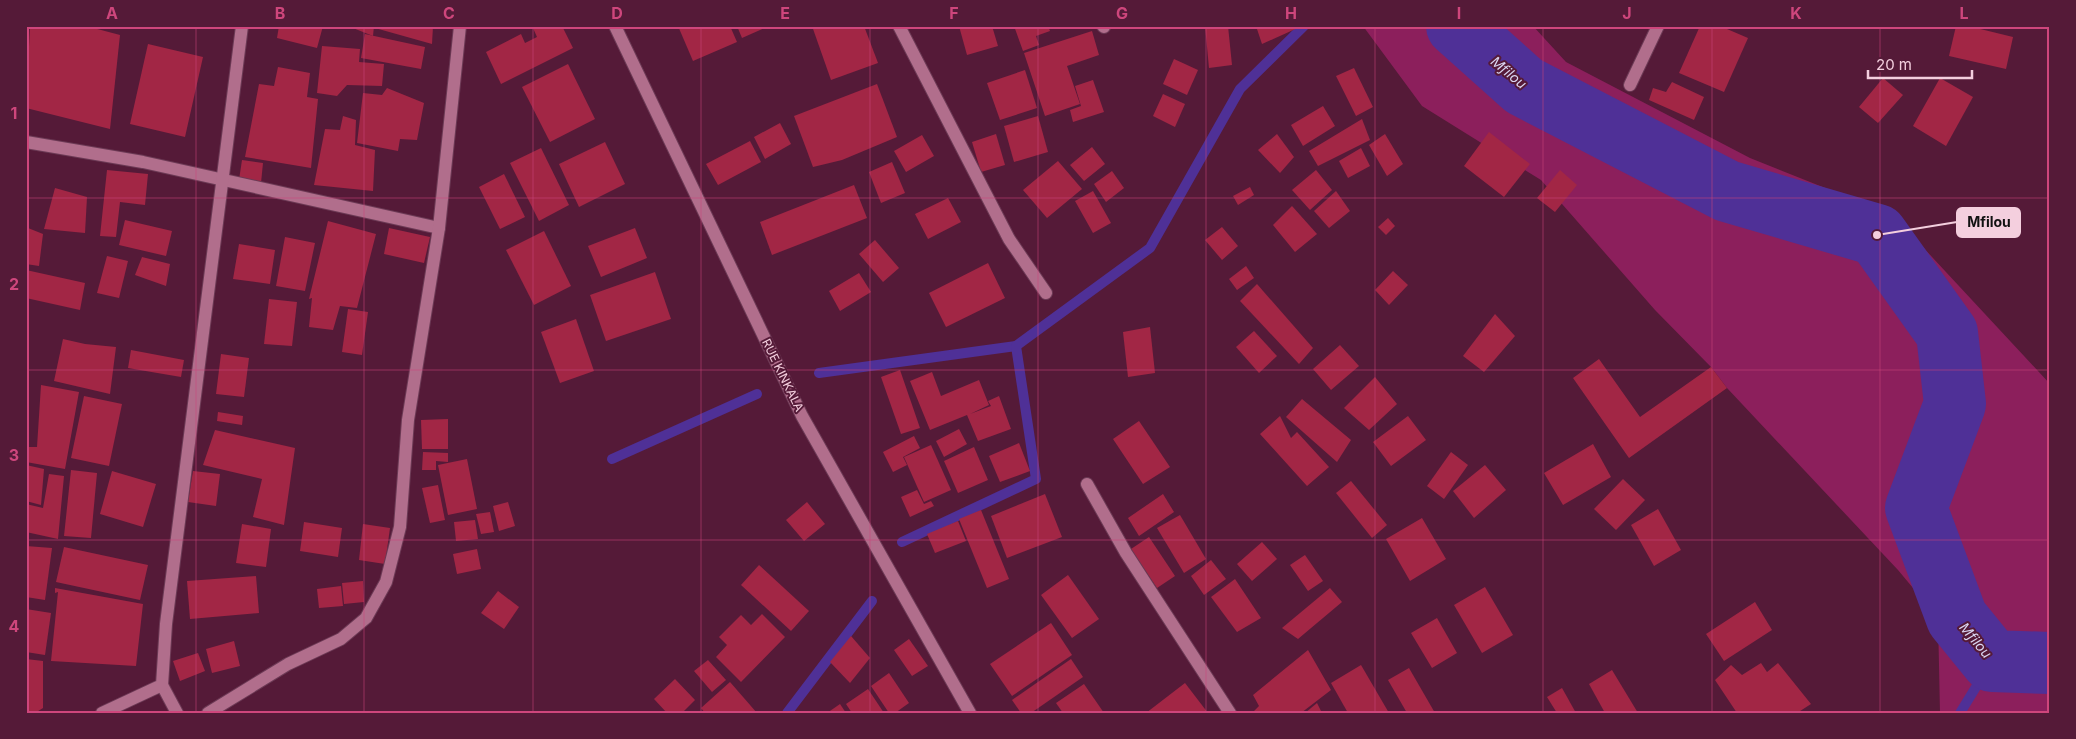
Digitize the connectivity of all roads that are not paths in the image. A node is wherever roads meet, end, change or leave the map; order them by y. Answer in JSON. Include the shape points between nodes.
{"nodes":[{"id":1,"x":242,"y":26,"type":"edge"},
{"id":2,"x":460,"y":26,"type":"edge"},
{"id":3,"x":615,"y":26,"type":"edge"},
{"id":4,"x":899,"y":26,"type":"edge"},
{"id":5,"x":1658,"y":26,"type":"edge"},
{"id":6,"x":1630,"y":85,"type":"dead end"},
{"id":7,"x":26,"y":142,"type":"edge"},
{"id":8,"x":224,"y":179,"type":"junction"},
{"id":9,"x":439,"y":228,"type":"junction"},
{"id":10,"x":1046,"y":293,"type":"dead end"},
{"id":11,"x":1087,"y":484,"type":"dead end"},
{"id":12,"x":162,"y":685,"type":"junction"},
{"id":13,"x":102,"y":713,"type":"edge"},
{"id":14,"x":177,"y":713,"type":"edge"},
{"id":15,"x":208,"y":713,"type":"edge"},
{"id":16,"x":970,"y":713,"type":"edge"},
{"id":17,"x":1230,"y":713,"type":"edge"}],
"edges":[{"from":1,"to":8,"type":"street"},
{"from":2,"to":9,"type":"street"},
{"from":3,"to":16,"type":"street","name":"RUE KINKALA","via":[[802,416]]},
{"from":4,"to":10,"type":"street","via":[[1009,239]]},
{"from":5,"to":6,"type":"street"},
{"from":7,"to":8,"type":"street"},
{"from":8,"to":9,"type":"street"},
{"from":8,"to":12,"type":"street","via":[[166,624]]},
{"from":9,"to":15,"type":"street","via":[[408,420],[400,527],[386,582],[366,618],[341,639],[288,664]]},
{"from":11,"to":17,"type":"street","via":[[1126,553]]},
{"from":12,"to":13,"type":"street"},
{"from":12,"to":14,"type":"street"}]}
